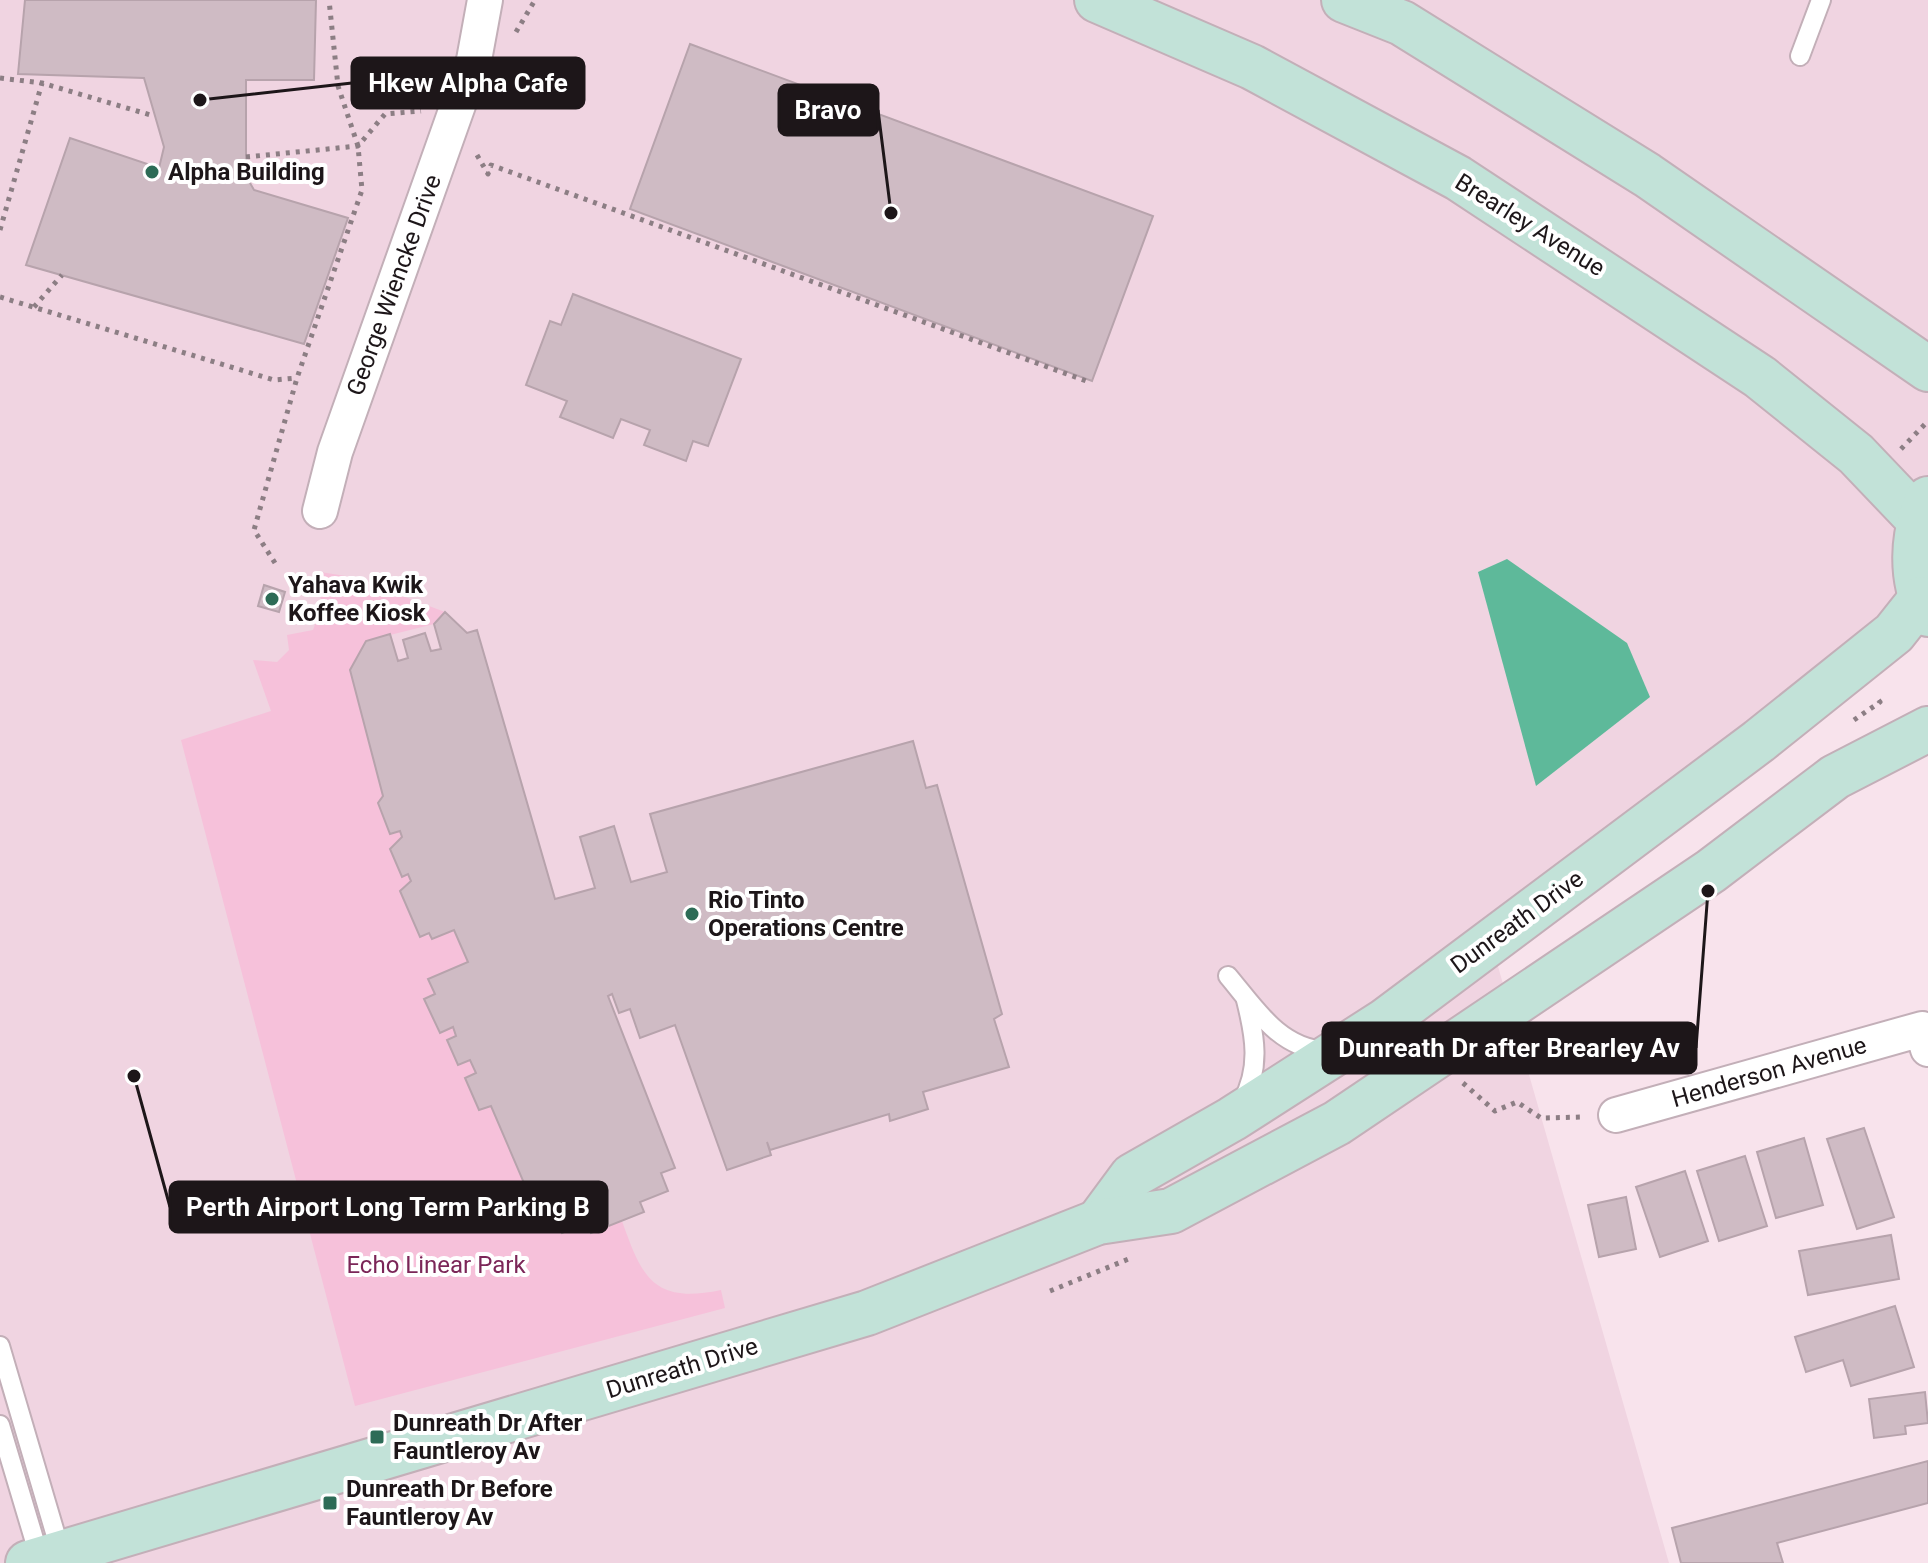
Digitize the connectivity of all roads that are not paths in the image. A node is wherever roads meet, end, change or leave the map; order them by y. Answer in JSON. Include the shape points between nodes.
{"nodes":[{"id":1,"x":485,"y":0,"type":"edge"},
{"id":2,"x":511,"y":0,"type":"edge"},
{"id":3,"x":1097,"y":0,"type":"edge"},
{"id":4,"x":1344,"y":0,"type":"edge"},
{"id":5,"x":1821,"y":0,"type":"edge"},
{"id":6,"x":1800,"y":56,"type":"dead end"},
{"id":7,"x":474,"y":60,"type":"junction"},
{"id":8,"x":1928,"y":369,"type":"edge"},
{"id":9,"x":1923,"y":509,"type":"edge"},
{"id":10,"x":320,"y":511,"type":"dead end"},
{"id":11,"x":1924,"y":607,"type":"edge"},
{"id":12,"x":1928,"y":729,"type":"edge"},
{"id":13,"x":1228,"y":976,"type":"dead end"},
{"id":14,"x":1245,"y":996,"type":"junction"},
{"id":15,"x":1925,"y":1039,"type":"edge"},
{"id":16,"x":1336,"y":1051,"type":"junction"},
{"id":17,"x":1616,"y":1115,"type":"road end"},
{"id":18,"x":1232,"y":1119,"type":"junction"},
{"id":19,"x":1098,"y":1222,"type":"junction"},
{"id":20,"x":0,"y":1346,"type":"edge"},
{"id":21,"x":0,"y":1425,"type":"edge"},
{"id":22,"x":43,"y":1559,"type":"edge"}],
"edges":[{"from":1,"to":7,"type":"street","name":"George Wiencke Drive"},
{"from":2,"to":7,"type":"street","name":"George Wiencke Drive"},
{"from":3,"to":9,"type":"main road","name":"Brearley Avenue","via":[[1252,67],[1458,178],[1760,377]]},
{"from":4,"to":8,"type":"main road","via":[[1402,23],[1635,167]]},
{"from":5,"to":6,"type":"lane"},
{"from":7,"to":10,"type":"street","name":"George Wiencke Drive","via":[[335,452]]},
{"from":9,"to":11,"type":"main road","via":[[1914,560]]},
{"from":11,"to":16,"type":"main road","name":"Dunreath Drive","via":[[1759,741],[1385,1021]]},
{"from":12,"to":19,"type":"main road","name":"Dunreath Drive","via":[[1835,777],[1699,879],[1337,1123],[1171,1211]]},
{"from":13,"to":14,"type":"lane"},
{"from":14,"to":16,"type":"lane","via":[[1283,1037],[1305,1047]]},
{"from":14,"to":18,"type":"lane","via":[[1256,1058],[1246,1095]]},
{"from":15,"to":17,"type":"street","name":"Henderson Avenue"},
{"from":16,"to":18,"type":"main road","name":"Dunreath Drive"},
{"from":18,"to":19,"type":"main road","name":"Dunreath Drive","via":[[1132,1176]]},
{"from":19,"to":22,"type":"main road","name":"Dunreath Drive","via":[[867,1313]]},
{"from":20,"to":22,"type":"lane"},
{"from":21,"to":22,"type":"lane"}]}
